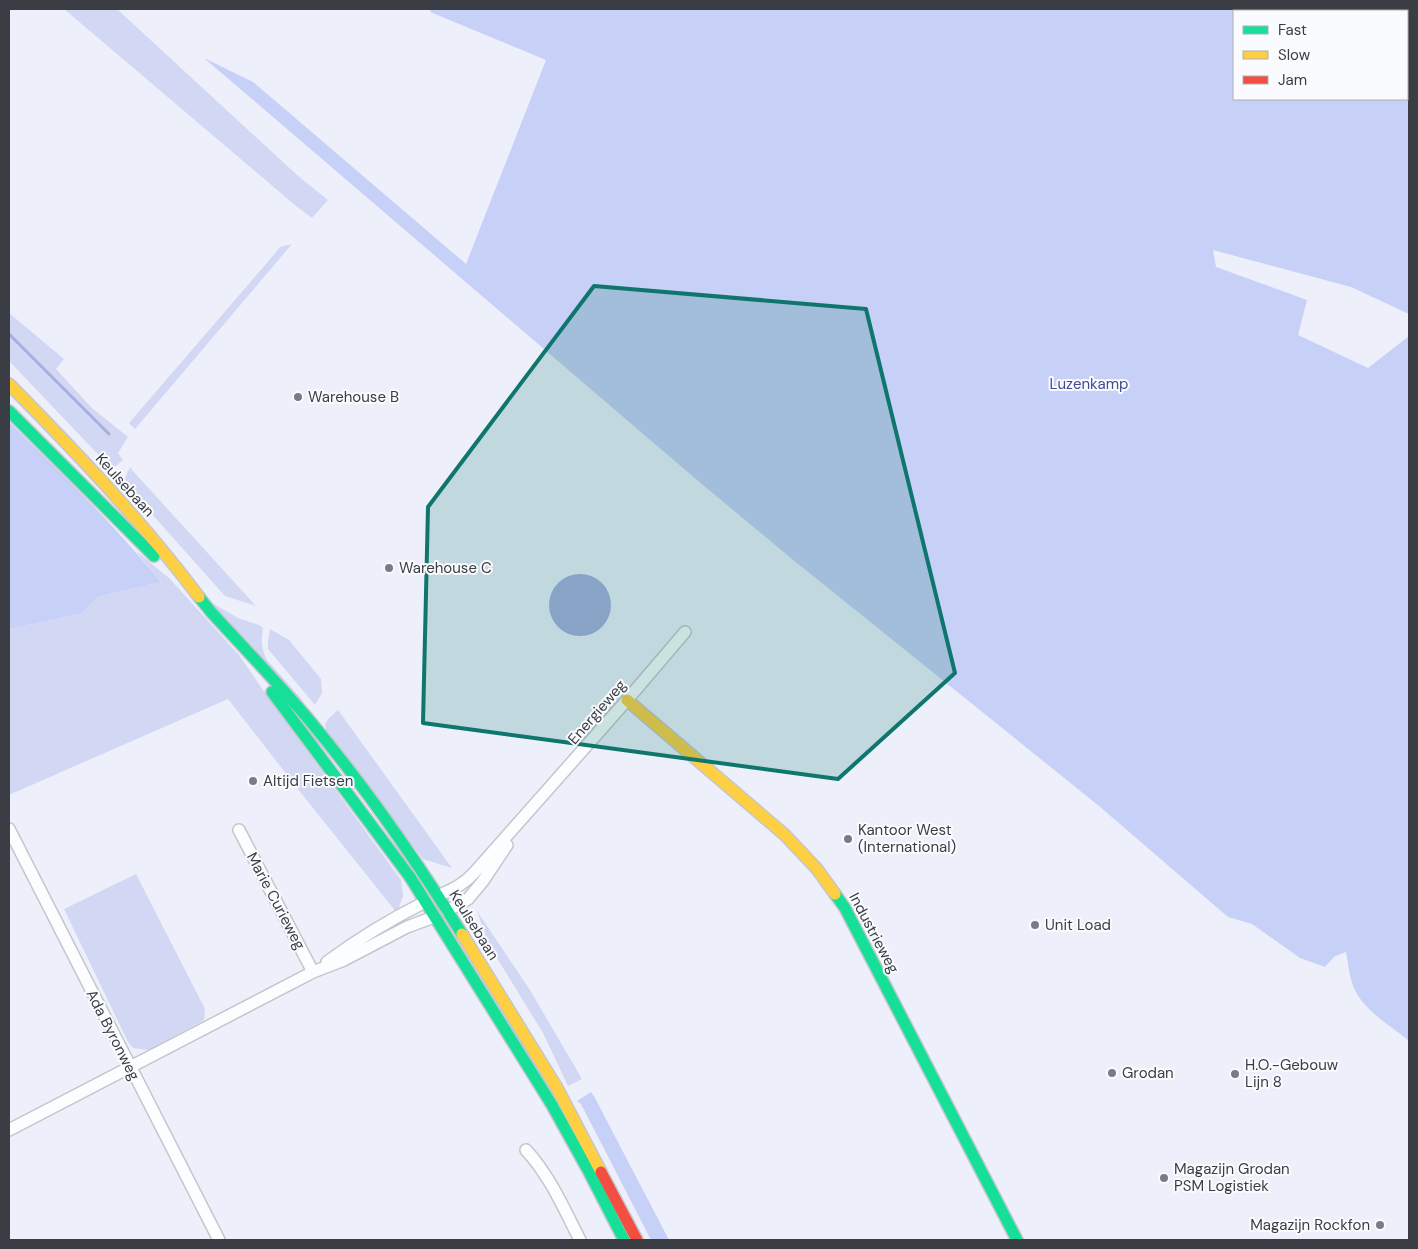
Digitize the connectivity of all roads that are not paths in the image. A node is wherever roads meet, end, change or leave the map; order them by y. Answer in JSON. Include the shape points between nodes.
{"nodes":[{"id":1,"x":9,"y":384,"type":"edge"},
{"id":2,"x":9,"y":411,"type":"edge"},
{"id":3,"x":211,"y":612,"type":"junction"},
{"id":4,"x":684,"y":632,"type":"dead end"},
{"id":5,"x":246,"y":652,"type":"junction"},
{"id":6,"x":627,"y":700,"type":"junction"},
{"id":7,"x":530,"y":810,"type":"junction"},
{"id":8,"x":9,"y":829,"type":"edge"},
{"id":9,"x":239,"y":830,"type":"dead end"},
{"id":10,"x":438,"y":896,"type":"junction"},
{"id":11,"x":425,"y":902,"type":"junction"},
{"id":12,"x":447,"y":911,"type":"junction"},
{"id":13,"x":434,"y":917,"type":"junction"},
{"id":14,"x":314,"y":972,"type":"junction"},
{"id":15,"x":129,"y":1067,"type":"junction"},
{"id":16,"x":9,"y":1130,"type":"edge"},
{"id":17,"x":526,"y":1150,"type":"dead end"},
{"id":18,"x":219,"y":1240,"type":"edge"},
{"id":19,"x":580,"y":1240,"type":"edge"},
{"id":20,"x":624,"y":1240,"type":"edge"},
{"id":21,"x":637,"y":1240,"type":"edge"},
{"id":22,"x":1016,"y":1240,"type":"edge"}],
"edges":[{"from":1,"to":3,"type":"main road","name":"Keulsebaan","via":[[89,466],[173,562]]},
{"from":2,"to":3,"type":"main road","name":"Keulsebaan"},
{"from":3,"to":5,"type":"main road","name":"Keulsebaan"},
{"from":4,"to":6,"type":"street","name":"Energieweg"},
{"from":5,"to":10,"type":"main road","name":"Keulsebaan","via":[[292,700],[340,759],[380,810]]},
{"from":5,"to":11,"type":"main road","name":"Keulsebaan"},
{"from":6,"to":7,"type":"street","name":"Energieweg"},
{"from":6,"to":22,"type":"main road","name":"Industrieweg","via":[[785,835],[817,869],[845,908]]},
{"from":7,"to":10,"type":"street","name":"Energieweg","via":[[466,882]]},
{"from":7,"to":12,"type":"street","name":"Energieweg","via":[[483,881],[468,899]]},
{"from":8,"to":15,"type":"street","name":"Ada Byronweg"},
{"from":9,"to":14,"type":"street","name":"Marie Curieweg"},
{"from":10,"to":11,"type":"main road","name":"Energieweg"},
{"from":10,"to":12,"type":"main road","name":"Keulsebaan"},
{"from":11,"to":13,"type":"main road","name":"Keulsebaan"},
{"from":11,"to":14,"type":"street","via":[[343,949]]},
{"from":12,"to":13,"type":"main road","name":"Energieweg"},
{"from":12,"to":21,"type":"main road","name":"Keulsebaan","via":[[558,1088]]},
{"from":13,"to":14,"type":"street"},
{"from":13,"to":20,"type":"main road","name":"Keulsebaan","via":[[552,1105]]},
{"from":14,"to":15,"type":"street"},
{"from":15,"to":16,"type":"street"},
{"from":15,"to":18,"type":"street","name":"Ada Byronweg"},
{"from":17,"to":19,"type":"street","via":[[552,1186]]}]}
